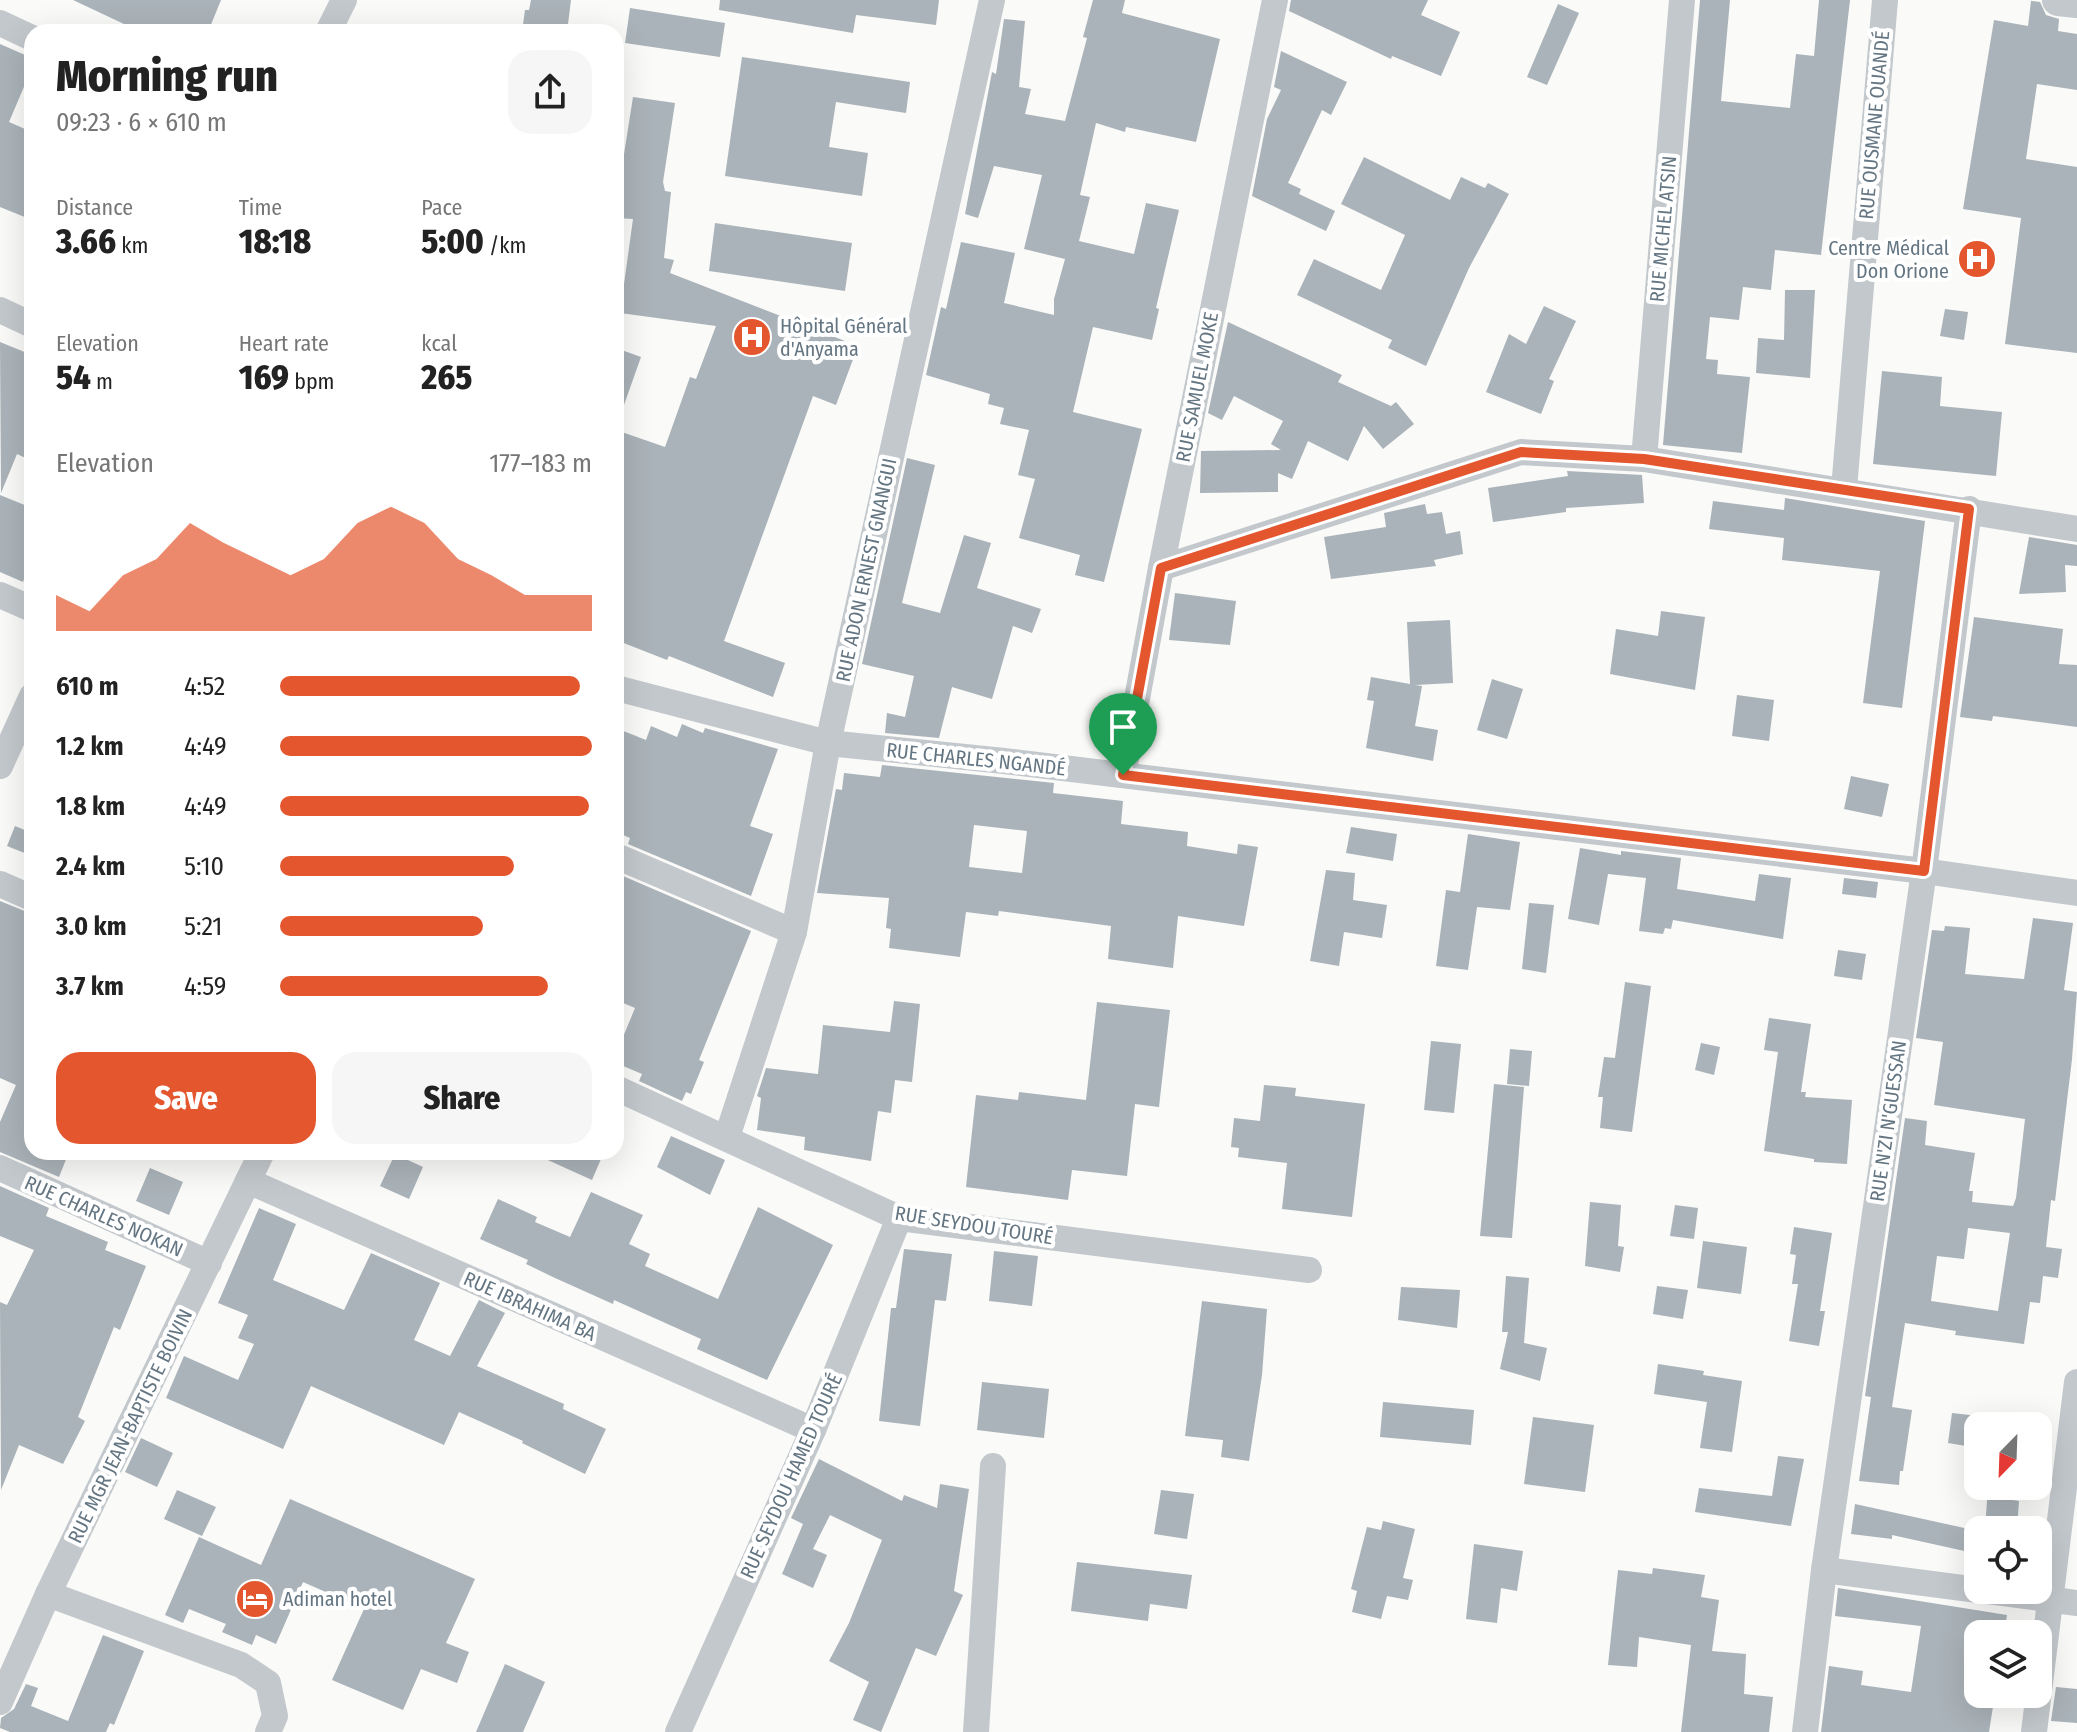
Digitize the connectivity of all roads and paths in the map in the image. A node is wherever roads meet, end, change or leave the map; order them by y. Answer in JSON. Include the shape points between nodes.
{"nodes":[{"id":1,"x":344,"y":0,"type":"edge"},
{"id":2,"x":992,"y":0,"type":"edge"},
{"id":3,"x":1275,"y":0,"type":"edge"},
{"id":4,"x":1682,"y":0,"type":"edge"},
{"id":5,"x":1885,"y":0,"type":"edge"},
{"id":6,"x":2058,"y":0,"type":"edge"},
{"id":7,"x":2077,"y":2,"type":"edge"},
{"id":8,"x":0,"y":23,"type":"edge"},
{"id":9,"x":332,"y":24,"type":"edge"},
{"id":10,"x":24,"y":34,"type":"edge"},
{"id":11,"x":0,"y":310,"type":"edge"},
{"id":12,"x":24,"y":321,"type":"edge"},
{"id":13,"x":1644,"y":459,"type":"junction"},
{"id":14,"x":1844,"y":489,"type":"junction"},
{"id":15,"x":1969,"y":509,"type":"junction"},
{"id":16,"x":2077,"y":529,"type":"edge"},
{"id":17,"x":1161,"y":568,"type":"junction"},
{"id":18,"x":0,"y":595,"type":"edge"},
{"id":19,"x":24,"y":606,"type":"edge"},
{"id":20,"x":624,"y":690,"type":"edge"},
{"id":21,"x":24,"y":714,"type":"edge"},
{"id":22,"x":828,"y":743,"type":"junction"},
{"id":23,"x":0,"y":766,"type":"edge"},
{"id":24,"x":1123,"y":775,"type":"junction"},
{"id":25,"x":624,"y":859,"type":"edge"},
{"id":26,"x":1924,"y":871,"type":"junction"},
{"id":27,"x":0,"y":884,"type":"edge"},
{"id":28,"x":2077,"y":893,"type":"edge"},
{"id":29,"x":24,"y":894,"type":"edge"},
{"id":30,"x":794,"y":932,"type":"junction"},
{"id":31,"x":624,"y":1092,"type":"edge"},
{"id":32,"x":727,"y":1137,"type":"junction"},
{"id":33,"x":258,"y":1160,"type":"edge"},
{"id":34,"x":0,"y":1168,"type":"edge"},
{"id":35,"x":248,"y":1181,"type":"junction"},
{"id":36,"x":899,"y":1218,"type":"junction"},
{"id":37,"x":209,"y":1263,"type":"junction"},
{"id":38,"x":1309,"y":1270,"type":"dead end"},
{"id":39,"x":2077,"y":1382,"type":"edge"},
{"id":40,"x":813,"y":1430,"type":"junction"},
{"id":41,"x":993,"y":1466,"type":"dead end"},
{"id":42,"x":1824,"y":1570,"type":"junction"},
{"id":43,"x":1964,"y":1588,"type":"edge"},
{"id":44,"x":48,"y":1594,"type":"junction"},
{"id":45,"x":2064,"y":1601,"type":"edge"},
{"id":46,"x":0,"y":1702,"type":"edge"},
{"id":47,"x":268,"y":1732,"type":"edge"},
{"id":48,"x":678,"y":1732,"type":"edge"},
{"id":49,"x":976,"y":1732,"type":"edge"},
{"id":50,"x":1805,"y":1732,"type":"edge"},
{"id":51,"x":2034,"y":1732,"type":"edge"}],
"edges":[{"from":1,"to":9,"type":"street"},
{"from":2,"to":22,"type":"street","name":"RUE ADON ERNEST GNANGUI"},
{"from":3,"to":17,"type":"street","name":"RUE SAMUEL MOKE"},
{"from":4,"to":13,"type":"street","name":"RUE MICHEL ATSIN"},
{"from":5,"to":14,"type":"street","name":"RUE OUSMANE OUANDÉ"},
{"from":6,"to":7,"type":"street"},
{"from":8,"to":10,"type":"street"},
{"from":11,"to":12,"type":"street"},
{"from":13,"to":14,"type":"street"},
{"from":13,"to":17,"type":"street","via":[[1521,452]]},
{"from":14,"to":15,"type":"street"},
{"from":15,"to":16,"type":"street"},
{"from":15,"to":26,"type":"street","name":"RUE N'ZI N'GUESSAN"},
{"from":17,"to":24,"type":"street","name":"RUE SAMUEL MOKE"},
{"from":18,"to":19,"type":"street"},
{"from":20,"to":22,"type":"street","name":"RUE CHARLES NGANDÉ"},
{"from":21,"to":23,"type":"street"},
{"from":22,"to":24,"type":"street","name":"RUE CHARLES NGANDÉ"},
{"from":22,"to":30,"type":"street","name":"RUE ADON ERNEST GNANGUI"},
{"from":24,"to":26,"type":"street","name":"RUE CHARLES NGANDÉ"},
{"from":25,"to":30,"type":"street"},
{"from":26,"to":28,"type":"street","name":"RUE CHARLES NGANDÉ"},
{"from":26,"to":42,"type":"street","name":"RUE N'ZI N'GUESSAN"},
{"from":27,"to":29,"type":"street"},
{"from":30,"to":32,"type":"street","name":"RUE ADON ERNEST GNANGUI"},
{"from":31,"to":32,"type":"street","name":"RUE SEYDOU TOURÉ"},
{"from":32,"to":36,"type":"street","name":"RUE SEYDOU TOURÉ"},
{"from":33,"to":35,"type":"street","name":"RUE MGR JEAN-BAPTISTE BOIVIN"},
{"from":34,"to":37,"type":"street","name":"RUE CHARLES NOKAN"},
{"from":35,"to":37,"type":"street","name":"RUE MGR JEAN-BAPTISTE BOIVIN"},
{"from":35,"to":40,"type":"street","name":"RUE IBRAHIMA BA"},
{"from":36,"to":38,"type":"street","name":"RUE SEYDOU TOURÉ"},
{"from":36,"to":40,"type":"street","name":"RUE SEYDOU HAMED TOURÉ"},
{"from":37,"to":44,"type":"street","name":"RUE MGR JEAN-BAPTISTE BOIVIN"},
{"from":39,"to":45,"type":"street"},
{"from":40,"to":48,"type":"street","name":"RUE SEYDOU HAMED TOURÉ"},
{"from":41,"to":49,"type":"street"},
{"from":42,"to":43,"type":"street"},
{"from":42,"to":50,"type":"street","name":"RUE N'ZI N'GUESSAN"},
{"from":44,"to":46,"type":"street","name":"RUE MGR JEAN-BAPTISTE BOIVIN"},
{"from":44,"to":47,"type":"street","via":[[241,1665],[268,1683],[275,1716]]},
{"from":45,"to":51,"type":"street"}]}
